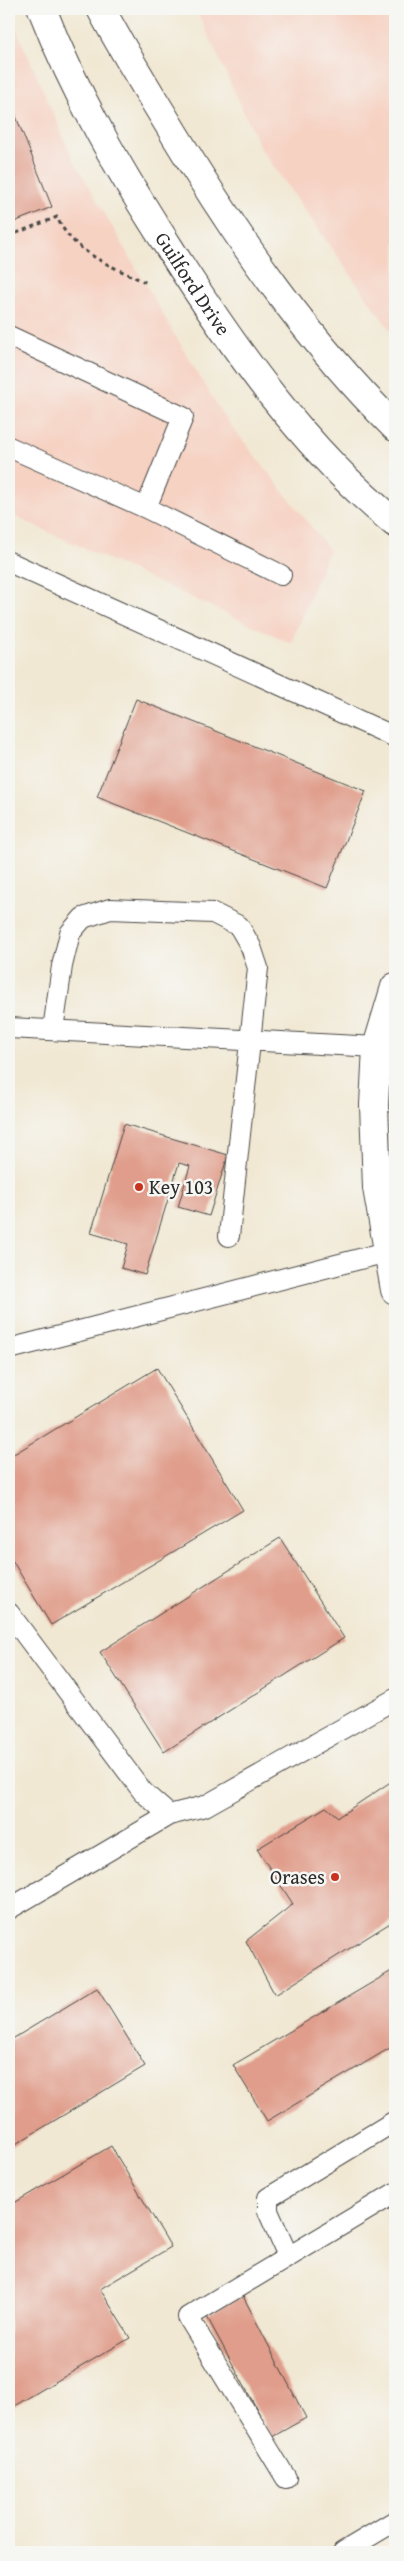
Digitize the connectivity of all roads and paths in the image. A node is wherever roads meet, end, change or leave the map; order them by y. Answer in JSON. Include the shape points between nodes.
{"nodes":[{"id":1,"x":42,"y":9,"type":"edge"},
{"id":2,"x":102,"y":9,"type":"edge"},
{"id":3,"x":9,"y":236,"type":"edge"},
{"id":4,"x":147,"y":283,"type":"dead end"},
{"id":5,"x":9,"y":336,"type":"edge"},
{"id":6,"x":395,"y":427,"type":"edge"},
{"id":7,"x":9,"y":446,"type":"edge"},
{"id":8,"x":146,"y":508,"type":"junction"},
{"id":9,"x":395,"y":523,"type":"edge"},
{"id":10,"x":9,"y":562,"type":"edge"},
{"id":11,"x":281,"y":575,"type":"dead end"},
{"id":12,"x":395,"y":737,"type":"edge"},
{"id":13,"x":395,"y":987,"type":"edge"},
{"id":14,"x":9,"y":1028,"type":"edge"},
{"id":15,"x":54,"y":1030,"type":"junction"},
{"id":16,"x":250,"y":1040,"type":"junction"},
{"id":17,"x":377,"y":1046,"type":"junction"},
{"id":18,"x":229,"y":1236,"type":"dead end"},
{"id":19,"x":392,"y":1269,"type":"edge"},
{"id":20,"x":9,"y":1349,"type":"edge"},
{"id":21,"x":9,"y":1613,"type":"edge"},
{"id":22,"x":395,"y":1699,"type":"edge"},
{"id":23,"x":169,"y":1815,"type":"junction"},
{"id":24,"x":9,"y":1909,"type":"edge"},
{"id":25,"x":395,"y":2121,"type":"edge"},
{"id":26,"x":395,"y":2192,"type":"edge"},
{"id":27,"x":288,"y":2256,"type":"junction"},
{"id":28,"x":286,"y":2478,"type":"dead end"},
{"id":29,"x":395,"y":2521,"type":"edge"},
{"id":30,"x":343,"y":2552,"type":"edge"}],
"edges":[{"from":1,"to":9,"type":"main road","name":"Guilford Drive","via":[[59,53],[119,170],[202,301],[312,443]]},
{"from":2,"to":6,"type":"main road","via":[[219,208],[269,281],[360,392]]},
{"from":3,"to":4,"type":"path","via":[[57,217],[70,240],[100,260]]},
{"from":5,"to":8,"type":"lane","via":[[182,416]]},
{"from":7,"to":8,"type":"lane"},
{"from":8,"to":11,"type":"lane"},
{"from":10,"to":12,"type":"lane"},
{"from":13,"to":17,"type":"main road"},
{"from":14,"to":15,"type":"lane"},
{"from":15,"to":16,"type":"lane"},
{"from":15,"to":16,"type":"lane","via":[[62,966],[70,933],[84,918],[110,909],[204,912],[239,926],[251,947],[258,968]]},
{"from":16,"to":17,"type":"lane"},
{"from":16,"to":18,"type":"lane"},
{"from":17,"to":19,"type":"main road","via":[[374,1105],[377,1188]]},
{"from":19,"to":20,"type":"lane"},
{"from":21,"to":23,"type":"lane","via":[[143,1792]]},
{"from":22,"to":23,"type":"lane","via":[[205,1806]]},
{"from":23,"to":24,"type":"lane"},
{"from":25,"to":27,"type":"lane","via":[[268,2198],[268,2210]]},
{"from":26,"to":27,"type":"lane"},
{"from":27,"to":28,"type":"lane","via":[[188,2317]]},
{"from":29,"to":30,"type":"lane"}]}
